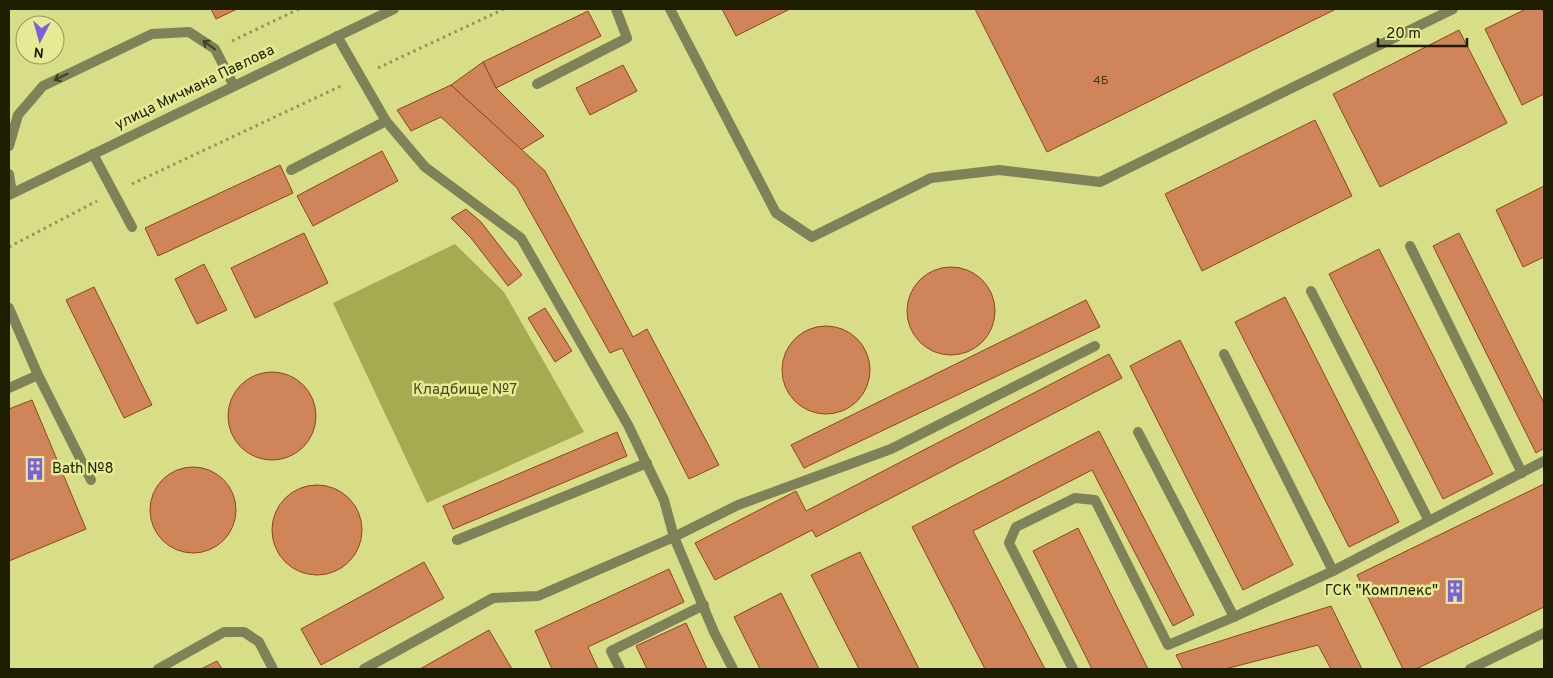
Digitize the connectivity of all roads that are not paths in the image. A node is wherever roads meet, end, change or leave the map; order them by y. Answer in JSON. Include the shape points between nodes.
{"nodes":[{"id":1,"x":394,"y":9,"type":"edge"},
{"id":2,"x":616,"y":9,"type":"edge"},
{"id":3,"x":670,"y":9,"type":"edge"},
{"id":4,"x":1453,"y":9,"type":"edge"},
{"id":5,"x":337,"y":36,"type":"junction"},
{"id":6,"x":536,"y":84,"type":"dead end"},
{"id":7,"x":234,"y":86,"type":"junction"},
{"id":8,"x":386,"y":121,"type":"junction"},
{"id":9,"x":9,"y":146,"type":"edge"},
{"id":10,"x":93,"y":154,"type":"junction"},
{"id":11,"x":291,"y":170,"type":"dead end"},
{"id":12,"x":9,"y":174,"type":"edge"},
{"id":13,"x":11,"y":194,"type":"edge"},
{"id":14,"x":132,"y":227,"type":"dead end"},
{"id":15,"x":1410,"y":246,"type":"dead end"},
{"id":16,"x":1311,"y":291,"type":"dead end"},
{"id":17,"x":9,"y":308,"type":"edge"},
{"id":18,"x":1095,"y":346,"type":"dead end"},
{"id":19,"x":1224,"y":354,"type":"dead end"},
{"id":20,"x":38,"y":375,"type":"junction"},
{"id":21,"x":9,"y":388,"type":"edge"},
{"id":22,"x":1138,"y":432,"type":"dead end"},
{"id":23,"x":1544,"y":461,"type":"edge"},
{"id":24,"x":647,"y":463,"type":"junction"},
{"id":25,"x":1522,"y":473,"type":"junction"},
{"id":26,"x":90,"y":480,"type":"dead end"},
{"id":27,"x":1429,"y":521,"type":"junction"},
{"id":28,"x":674,"y":537,"type":"junction"},
{"id":29,"x":457,"y":540,"type":"dead end"},
{"id":30,"x":1333,"y":571,"type":"junction"},
{"id":31,"x":704,"y":604,"type":"junction"},
{"id":32,"x":1234,"y":617,"type":"junction"},
{"id":33,"x":1544,"y":634,"type":"edge"},
{"id":34,"x":158,"y":669,"type":"edge"},
{"id":35,"x":273,"y":669,"type":"edge"},
{"id":36,"x":364,"y":669,"type":"edge"},
{"id":37,"x":620,"y":669,"type":"edge"},
{"id":38,"x":733,"y":669,"type":"edge"},
{"id":39,"x":1073,"y":669,"type":"edge"},
{"id":40,"x":1470,"y":669,"type":"edge"}],
"edges":[{"from":1,"to":5,"type":"street","name":"улица Мичмана Павлова"},
{"from":2,"to":6,"type":"street","via":[[627,38]]},
{"from":3,"to":4,"type":"street","via":[[776,213],[812,237],[931,178],[999,170],[1100,182]]},
{"from":5,"to":7,"type":"street","name":"улица Мичмана Павлова"},
{"from":5,"to":8,"type":"street"},
{"from":7,"to":9,"type":"street","one_way":true,"via":[[215,49],[189,32],[152,34],[43,86],[18,115]]},
{"from":7,"to":10,"type":"street","name":"улица Мичмана Павлова"},
{"from":8,"to":11,"type":"street"},
{"from":8,"to":24,"type":"street","via":[[425,167],[521,238]]},
{"from":10,"to":13,"type":"street","name":"улица Мичмана Павлова"},
{"from":10,"to":14,"type":"street"},
{"from":12,"to":13,"type":"street"},
{"from":15,"to":25,"type":"street"},
{"from":16,"to":27,"type":"street"},
{"from":17,"to":20,"type":"street"},
{"from":18,"to":28,"type":"street","via":[[891,449],[738,505]]},
{"from":19,"to":30,"type":"street"},
{"from":20,"to":21,"type":"street"},
{"from":20,"to":26,"type":"street"},
{"from":22,"to":32,"type":"street"},
{"from":23,"to":25,"type":"street"},
{"from":24,"to":28,"type":"street","via":[[664,500]]},
{"from":24,"to":29,"type":"street"},
{"from":25,"to":27,"type":"street"},
{"from":27,"to":30,"type":"street"},
{"from":28,"to":31,"type":"street"},
{"from":28,"to":36,"type":"street","via":[[538,596],[493,598]]},
{"from":30,"to":32,"type":"street"},
{"from":31,"to":37,"type":"street","via":[[611,651]]},
{"from":31,"to":38,"type":"street"},
{"from":32,"to":39,"type":"street","via":[[1168,645],[1095,500],[1075,498],[1016,527],[1009,543]]},
{"from":33,"to":40,"type":"street"},
{"from":34,"to":35,"type":"street","via":[[224,632],[244,632],[260,642]]}]}
